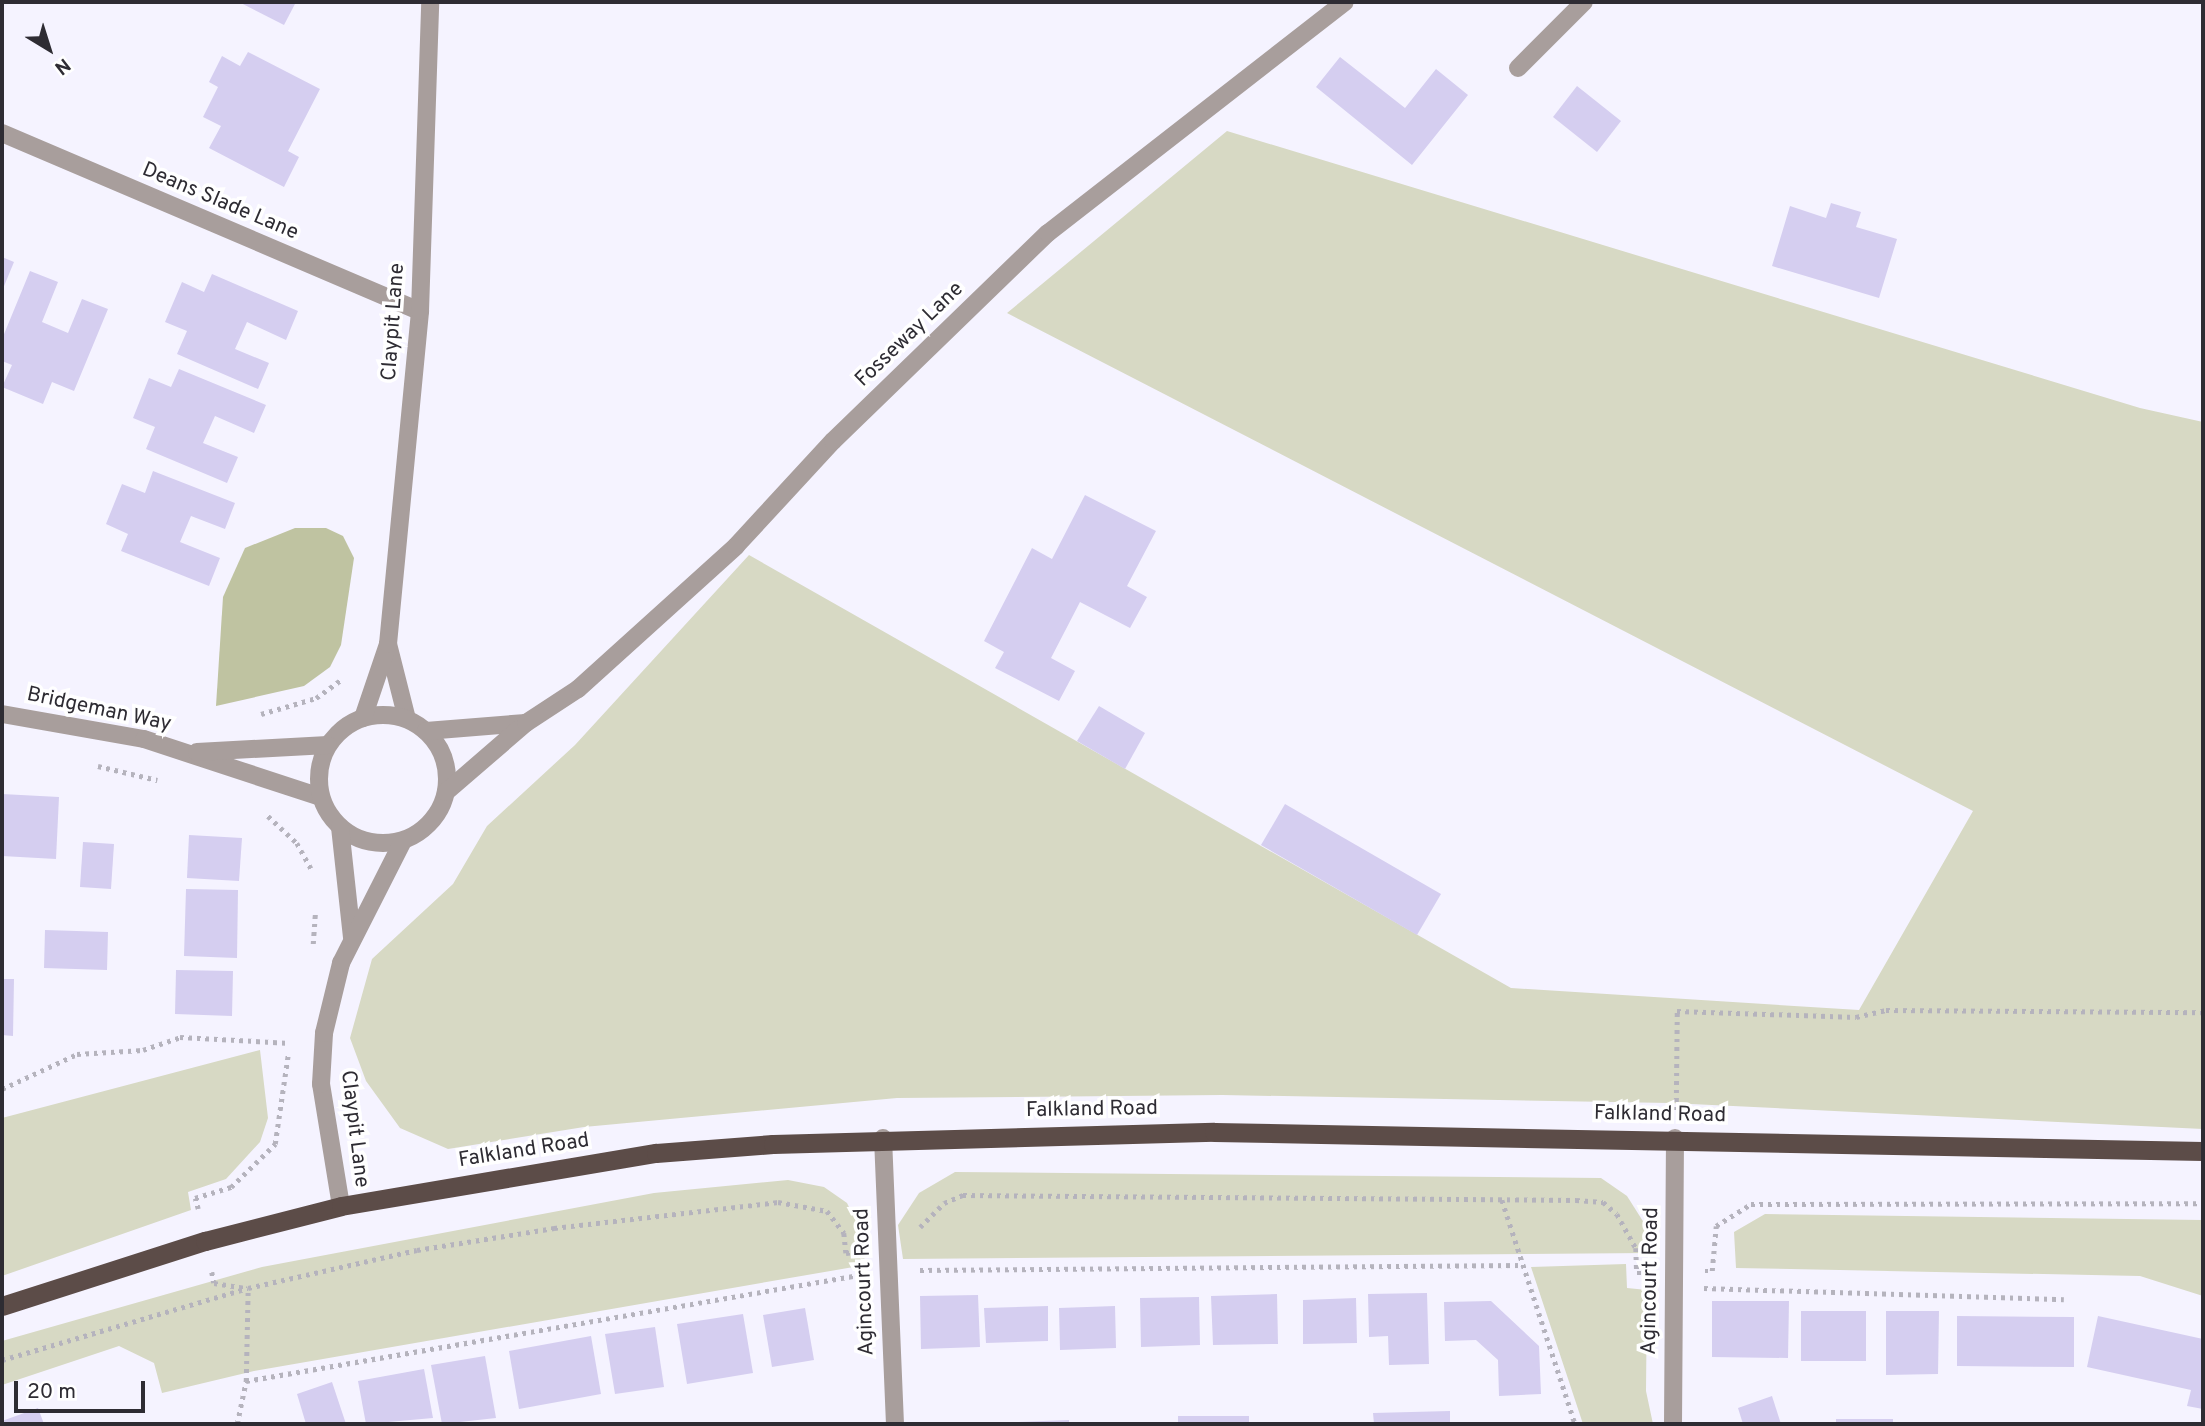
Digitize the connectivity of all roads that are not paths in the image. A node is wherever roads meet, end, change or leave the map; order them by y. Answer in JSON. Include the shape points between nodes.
{"nodes":[{"id":1,"x":430,"y":2,"type":"edge"},
{"id":2,"x":1345,"y":2,"type":"edge"},
{"id":3,"x":1584,"y":2,"type":"edge"},
{"id":4,"x":1518,"y":68,"type":"dead end"},
{"id":5,"x":2,"y":133,"type":"edge"},
{"id":6,"x":420,"y":312,"type":"junction"},
{"id":7,"x":388,"y":644,"type":"junction"},
{"id":8,"x":2,"y":714,"type":"edge"},
{"id":9,"x":363,"y":718,"type":"junction"},
{"id":10,"x":407,"y":719,"type":"junction"},
{"id":11,"x":526,"y":723,"type":"junction"},
{"id":12,"x":426,"y":731,"type":"junction"},
{"id":13,"x":328,"y":746,"type":"junction"},
{"id":14,"x":187,"y":753,"type":"junction"},
{"id":15,"x":446,"y":792,"type":"junction"},
{"id":16,"x":320,"y":797,"type":"junction"},
{"id":17,"x":340,"y":827,"type":"junction"},
{"id":18,"x":403,"y":841,"type":"junction"},
{"id":19,"x":352,"y":937,"type":"junction"},
{"id":20,"x":883,"y":1138,"type":"junction"},
{"id":21,"x":1675,"y":1138,"type":"junction"},
{"id":22,"x":2203,"y":1151,"type":"edge"},
{"id":23,"x":341,"y":1206,"type":"junction"},
{"id":24,"x":2,"y":1306,"type":"edge"},
{"id":25,"x":895,"y":1424,"type":"edge"},
{"id":26,"x":1673,"y":1424,"type":"edge"}],
"edges":[{"from":1,"to":6,"type":"street","name":"Claypit Lane"},
{"from":2,"to":11,"type":"street","name":"Fosseway Lane","via":[[1048,233],[833,441],[736,546],[579,689]]},
{"from":3,"to":4,"type":"street"},
{"from":5,"to":6,"type":"street","name":"Deans Slade Lane"},
{"from":6,"to":7,"type":"street","name":"Claypit Lane"},
{"from":7,"to":9,"type":"street","name":"Claypit Lane"},
{"from":7,"to":10,"type":"street","name":"Claypit Lane"},
{"from":8,"to":14,"type":"street","name":"Bridgeman Way","via":[[106,731]]},
{"from":9,"to":10,"type":"street"},
{"from":9,"to":13,"type":"street"},
{"from":10,"to":12,"type":"street"},
{"from":11,"to":12,"type":"street","name":"Fosseway Lane"},
{"from":11,"to":15,"type":"street","name":"Fosseway Lane"},
{"from":12,"to":15,"type":"street","via":[[440,749]]},
{"from":13,"to":14,"type":"street","name":"Bridgeman Way"},
{"from":13,"to":16,"type":"street","via":[[320,761]]},
{"from":14,"to":16,"type":"street","name":"Bridgeman Way"},
{"from":15,"to":18,"type":"street","via":[[438,813]]},
{"from":16,"to":17,"type":"street"},
{"from":17,"to":18,"type":"street","via":[[370,842]]},
{"from":17,"to":19,"type":"street","name":"Claypit Lane"},
{"from":18,"to":19,"type":"street","name":"Claypit Lane"},
{"from":19,"to":23,"type":"street","name":"Claypit Lane","via":[[324,1033],[321,1084]]},
{"from":20,"to":21,"type":"highway","name":"Falkland Road","via":[[1072,1132]]},
{"from":20,"to":23,"type":"highway","name":"Falkland Road","via":[[656,1153]]},
{"from":20,"to":25,"type":"street","name":"Agincourt Road"},
{"from":21,"to":22,"type":"highway","name":"Falkland Road"},
{"from":21,"to":26,"type":"street","name":"Agincourt Road"},
{"from":23,"to":24,"type":"highway","name":"Falkland Road","via":[[181,1248]]}]}
